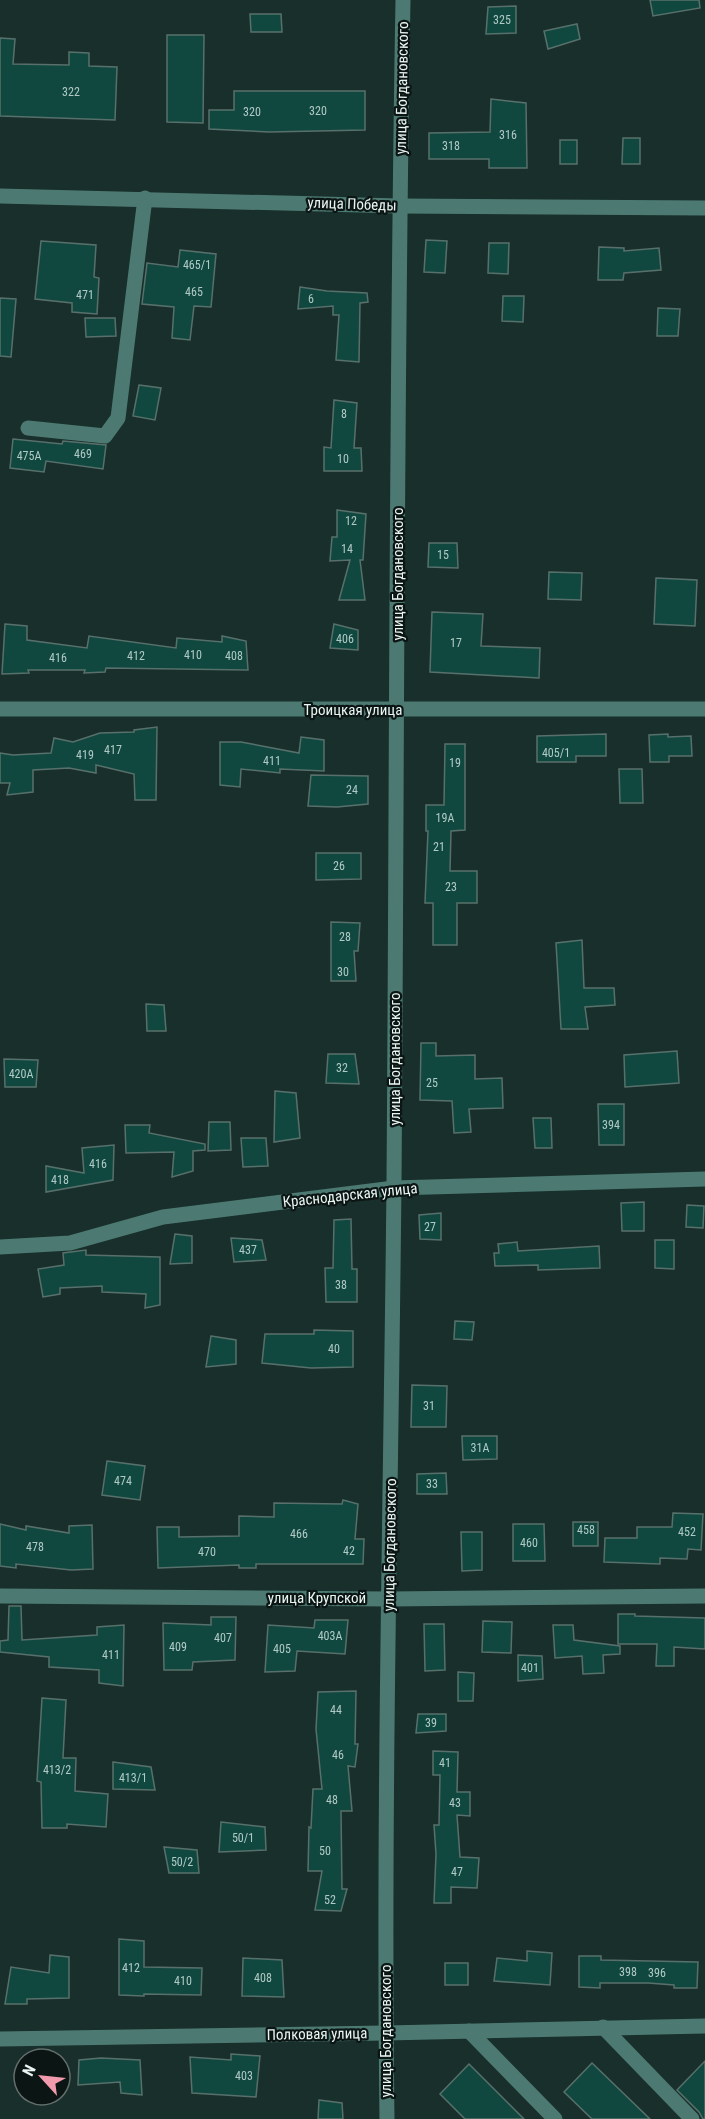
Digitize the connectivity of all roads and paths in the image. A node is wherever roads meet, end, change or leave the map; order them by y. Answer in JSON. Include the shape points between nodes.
{"nodes":[{"id":1,"x":403,"y":0,"type":"edge"},
{"id":2,"x":0,"y":196,"type":"edge"},
{"id":3,"x":145,"y":198,"type":"junction"},
{"id":4,"x":399,"y":206,"type":"junction"},
{"id":5,"x":705,"y":208,"type":"edge"},
{"id":6,"x":28,"y":428,"type":"dead end"},
{"id":7,"x":0,"y":709,"type":"edge"},
{"id":8,"x":705,"y":709,"type":"edge"},
{"id":9,"x":398,"y":710,"type":"junction"},
{"id":10,"x":705,"y":1179,"type":"edge"},
{"id":11,"x":394,"y":1188,"type":"junction"},
{"id":12,"x":0,"y":1247,"type":"edge"},
{"id":13,"x":0,"y":1596,"type":"edge"},
{"id":14,"x":705,"y":1596,"type":"edge"},
{"id":15,"x":389,"y":1599,"type":"junction"},
{"id":16,"x":705,"y":2026,"type":"edge"},
{"id":17,"x":603,"y":2027,"type":"junction"},
{"id":18,"x":469,"y":2031,"type":"junction"},
{"id":19,"x":386,"y":2033,"type":"junction"},
{"id":20,"x":0,"y":2039,"type":"edge"},
{"id":21,"x":387,"y":2119,"type":"edge"},
{"id":22,"x":555,"y":2119,"type":"edge"},
{"id":23,"x":692,"y":2119,"type":"edge"}],
"edges":[{"from":1,"to":4,"type":"street","name":"улица Богдановского"},
{"from":2,"to":3,"type":"street","name":"улица Победы"},
{"from":3,"to":4,"type":"street","name":"улица Победы"},
{"from":3,"to":6,"type":"street","via":[[118,418],[105,436]]},
{"from":4,"to":5,"type":"street","name":"улица Победы"},
{"from":4,"to":9,"type":"street","name":"улица Богдановского"},
{"from":7,"to":9,"type":"street","name":"Троицкая улица"},
{"from":8,"to":9,"type":"street","name":"Троицкая улица"},
{"from":9,"to":11,"type":"street","name":"улица Богдановского"},
{"from":10,"to":11,"type":"street","name":"Краснодарская улица"},
{"from":11,"to":12,"type":"street","name":"Краснодарская улица","via":[[163,1217],[70,1243]]},
{"from":11,"to":15,"type":"street","name":"улица Богдановского"},
{"from":13,"to":15,"type":"street","name":"улица Крупской"},
{"from":14,"to":15,"type":"street","name":"улица Крупской"},
{"from":15,"to":19,"type":"street","name":"улица Богдановского"},
{"from":16,"to":17,"type":"street","name":"Полковая улица"},
{"from":17,"to":18,"type":"street","name":"Полковая улица"},
{"from":17,"to":23,"type":"street"},
{"from":18,"to":19,"type":"street","name":"Полковая улица"},
{"from":18,"to":22,"type":"street"},
{"from":19,"to":20,"type":"street","name":"Полковая улица"},
{"from":19,"to":21,"type":"street","name":"улица Богдановского"}]}
